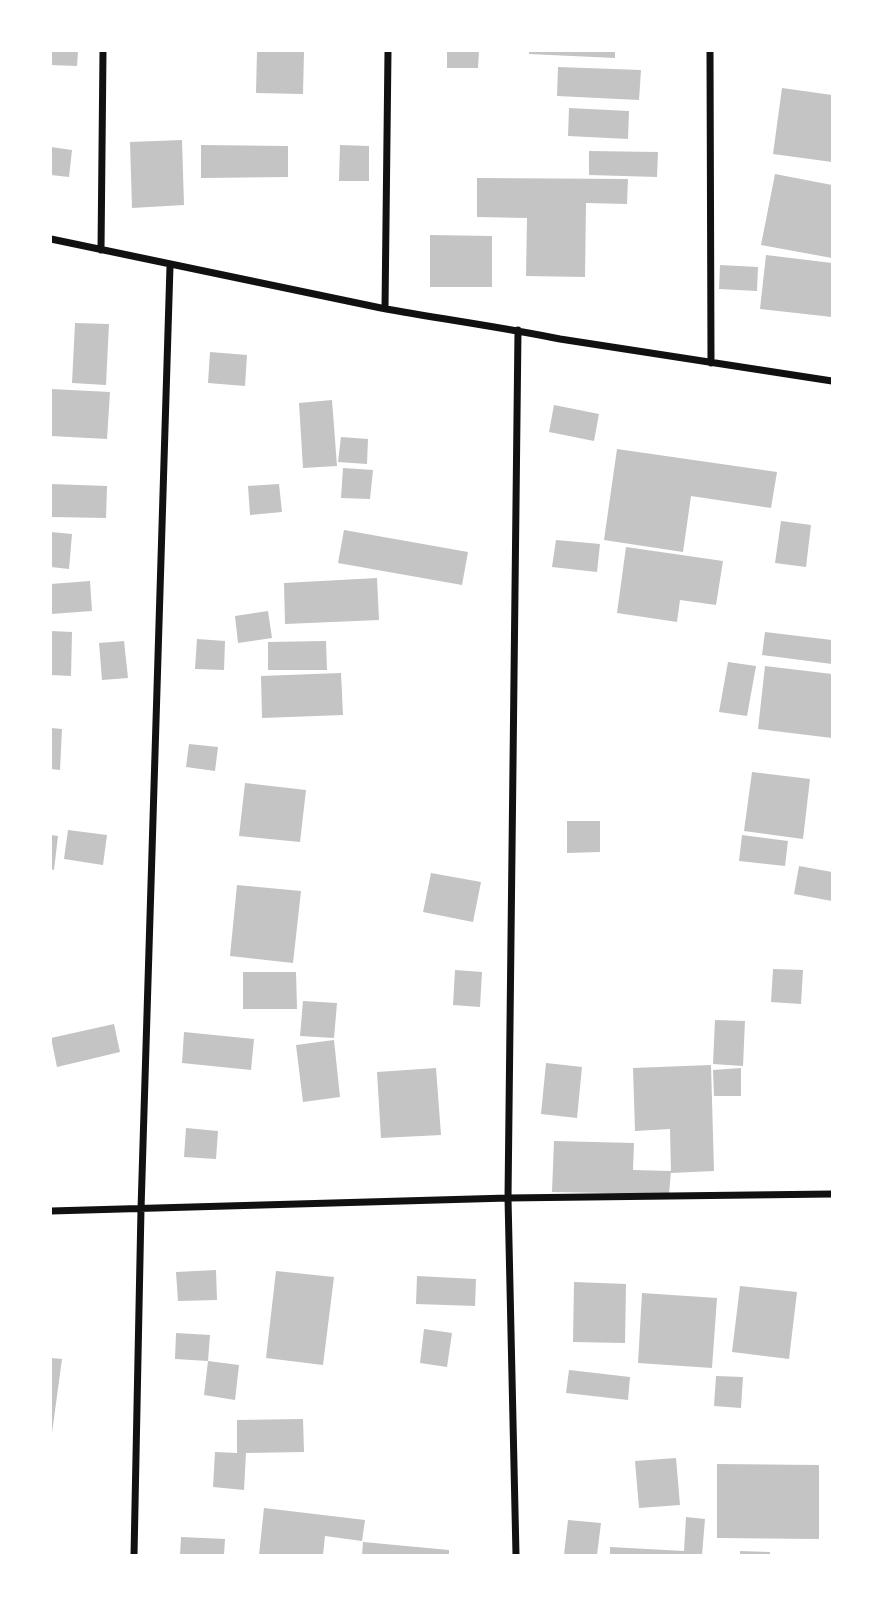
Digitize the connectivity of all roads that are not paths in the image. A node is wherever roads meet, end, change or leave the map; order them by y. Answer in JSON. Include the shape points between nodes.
{"nodes":[{"id":1,"x":103,"y":51,"type":"edge"},
{"id":2,"x":388,"y":51,"type":"edge"},
{"id":3,"x":710,"y":51,"type":"edge"},
{"id":4,"x":51,"y":239,"type":"edge"},
{"id":5,"x":101,"y":250,"type":"junction"},
{"id":6,"x":170,"y":266,"type":"junction"},
{"id":7,"x":385,"y":309,"type":"junction"},
{"id":8,"x":518,"y":330,"type":"junction"},
{"id":9,"x":711,"y":363,"type":"junction"},
{"id":10,"x":832,"y":381,"type":"edge"},
{"id":11,"x":832,"y":1194,"type":"edge"},
{"id":12,"x":508,"y":1198,"type":"junction"},
{"id":13,"x":141,"y":1209,"type":"junction"},
{"id":14,"x":51,"y":1211,"type":"edge"},
{"id":15,"x":134,"y":1555,"type":"edge"},
{"id":16,"x":516,"y":1555,"type":"edge"}],
"edges":[{"from":1,"to":5,"type":"street"},
{"from":2,"to":7,"type":"street"},
{"from":3,"to":9,"type":"street"},
{"from":4,"to":5,"type":"street"},
{"from":5,"to":6,"type":"street"},
{"from":6,"to":7,"type":"street"},
{"from":6,"to":13,"type":"street"},
{"from":7,"to":8,"type":"street"},
{"from":8,"to":9,"type":"street"},
{"from":8,"to":12,"type":"street"},
{"from":9,"to":10,"type":"street"},
{"from":11,"to":12,"type":"street"},
{"from":12,"to":13,"type":"street"},
{"from":12,"to":16,"type":"street"},
{"from":13,"to":14,"type":"street"},
{"from":13,"to":15,"type":"street"}]}
